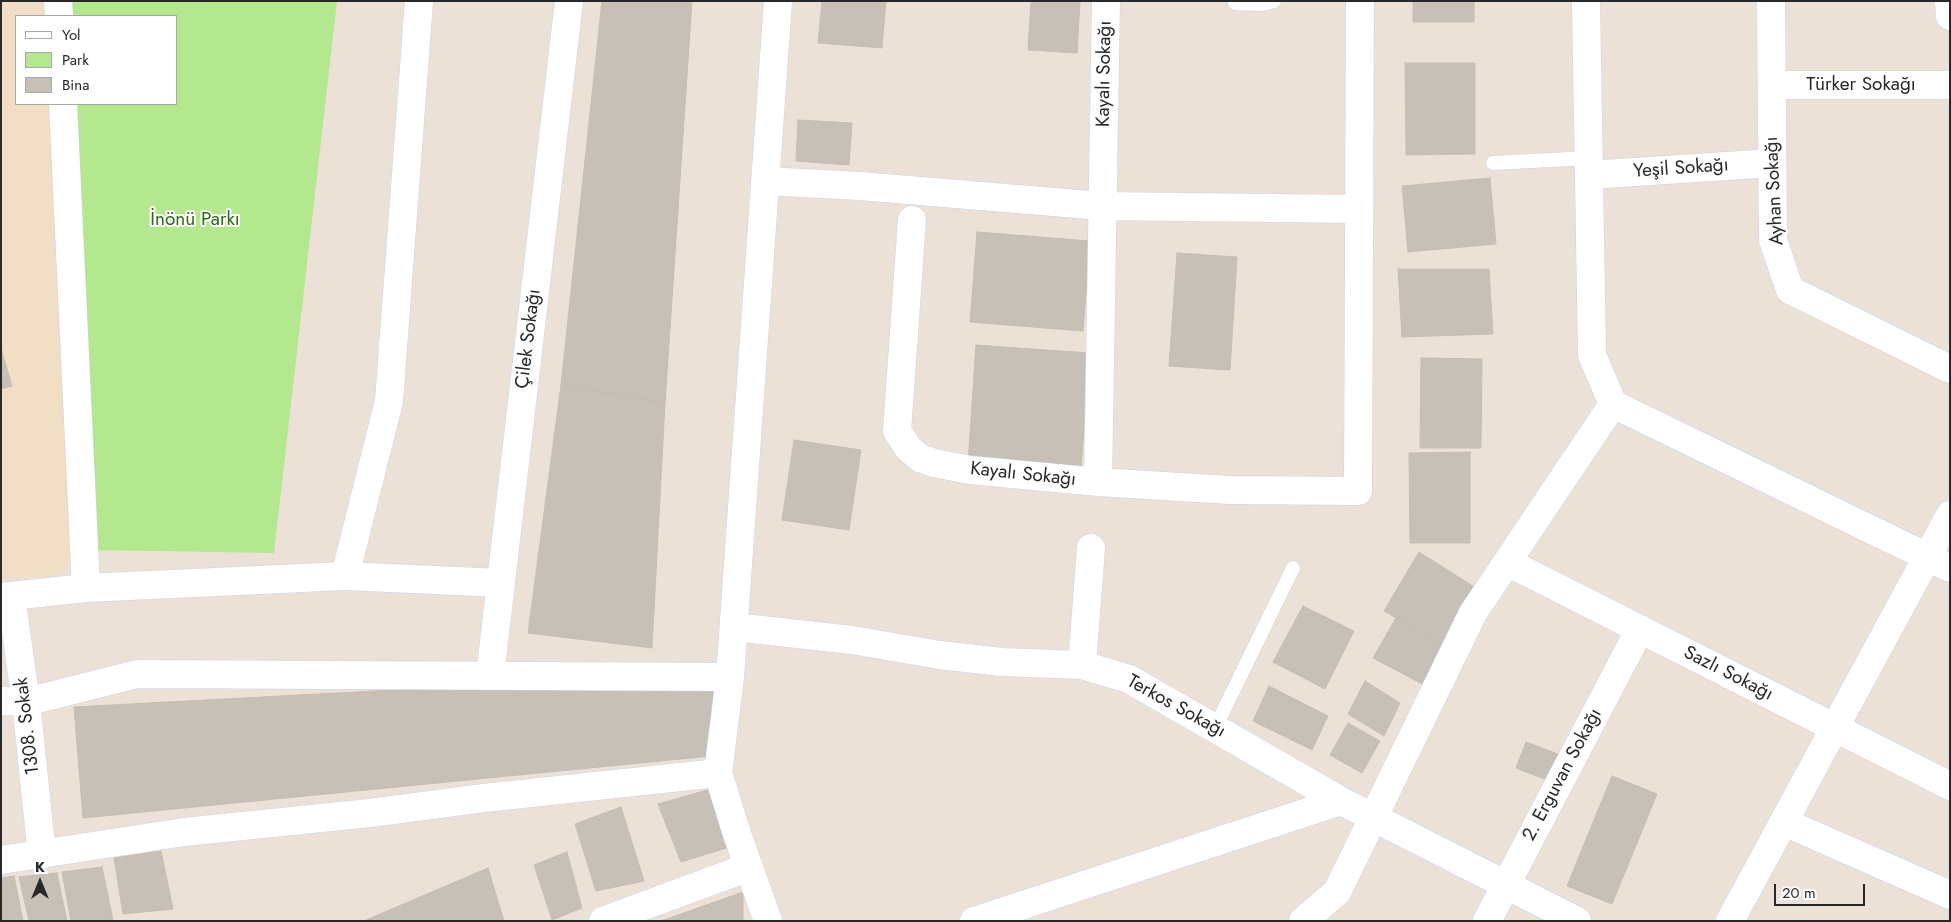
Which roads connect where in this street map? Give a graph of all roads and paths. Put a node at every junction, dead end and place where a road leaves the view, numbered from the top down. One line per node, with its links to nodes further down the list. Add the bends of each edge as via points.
1 (58, 1): 12 (street)
2 (419, 1): 32 (street, via 389,401)
3 (568, 1): 33 (street, Çilek Sokağı)
4 (778, 1): 20 (street)
5 (1106, 1): 21 (street, Kayalı Sokağı)
6 (1274, 1): 11 (lane)
7 (1360, 1): 22 (street)
8 (1586, 1): 19 (street)
9 (1771, 1): 14 (street, Ayhan Sokağı)
10 (1949, 1): 13 (street)
11 (1235, 3)
12 (59, 15)
13 (1950, 16)
14 (1772, 85): 15 (street, Türker Sokağı); 18 (street, Ayhan Sokağı)
15 (1950, 85)
16 (63, 105): 34 (street)
17 (1492, 163): 19 (lane)
18 (1772, 163): 19 (street, Yeşil Sokağı); 24 (street, Ayhan Sokağı, via 1773,240 1790,290)
19 (1589, 167): 25 (street, via 1592,355)
20 (765, 181): 21 (street); 36 (street)
21 (1102, 206): 22 (street); 26 (street, Kayalı Sokağı)
22 (1359, 209): 26 (street, via 1358,491 1230,490)
23 (912, 220): 26 (street, Kayalı Sokağı, via 897,431 902,441 920,458 934,463 970,470)
24 (1950, 369)
25 (1613, 404): 29 (street); 30 (street)
26 (1098, 482)
27 (1950, 515): 30 (street)
28 (1090, 548): 38 (street)
29 (1507, 562): 37 (street, Sazlı Sokağı); 47 (street, via 1473,613)
30 (1938, 562): 43 (street)
31 (1293, 568): 42 (lane)
32 (345, 576): 33 (street); 34 (street)
33 (501, 583): 39 (street, Çilek Sokağı)
34 (86, 588): 35 (street)
35 (6, 597): 41 (street, 1308. Sokak)
36 (734, 627): 38 (street, Terkos Sokağı, via 1002,662); 40 (street)
37 (1640, 629): 43 (street, Sazlı Sokağı); 52 (street, 2. Erguvan Sokağı)
38 (1082, 665): 42 (street, Terkos Sokağı, via 1129,679)
39 (490, 676): 40 (street); 41 (street, via 137,674)
40 (730, 677): 44 (street)
41 (14, 701): 49 (street, 1308. Sokak)
42 (1215, 728): 46 (street, Terkos Sokağı)
43 (1834, 728): 45 (street, Sazlı Sokağı); 48 (street)
44 (718, 773): 49 (street, via 184,832); 51 (street)
45 (1950, 786)
46 (1341, 801): 47 (street, Terkos Sokağı); 56 (street)
47 (1374, 818): 52 (street, Terkos Sokağı); 57 (street, via 1337,892)
48 (1784, 822): 53 (street); 60 (street)
49 (42, 855): 50 (street)
50 (1, 860)
51 (749, 867): 54 (street); 55 (street)
52 (1505, 884): 58 (street, 2. Erguvan Sokağı); 59 (street, Terkos Sokağı)
53 (1950, 895)
54 (603, 921)
55 (768, 921)
56 (974, 921)
57 (1303, 921)
58 (1487, 921)
59 (1577, 921)
60 (1730, 921)

